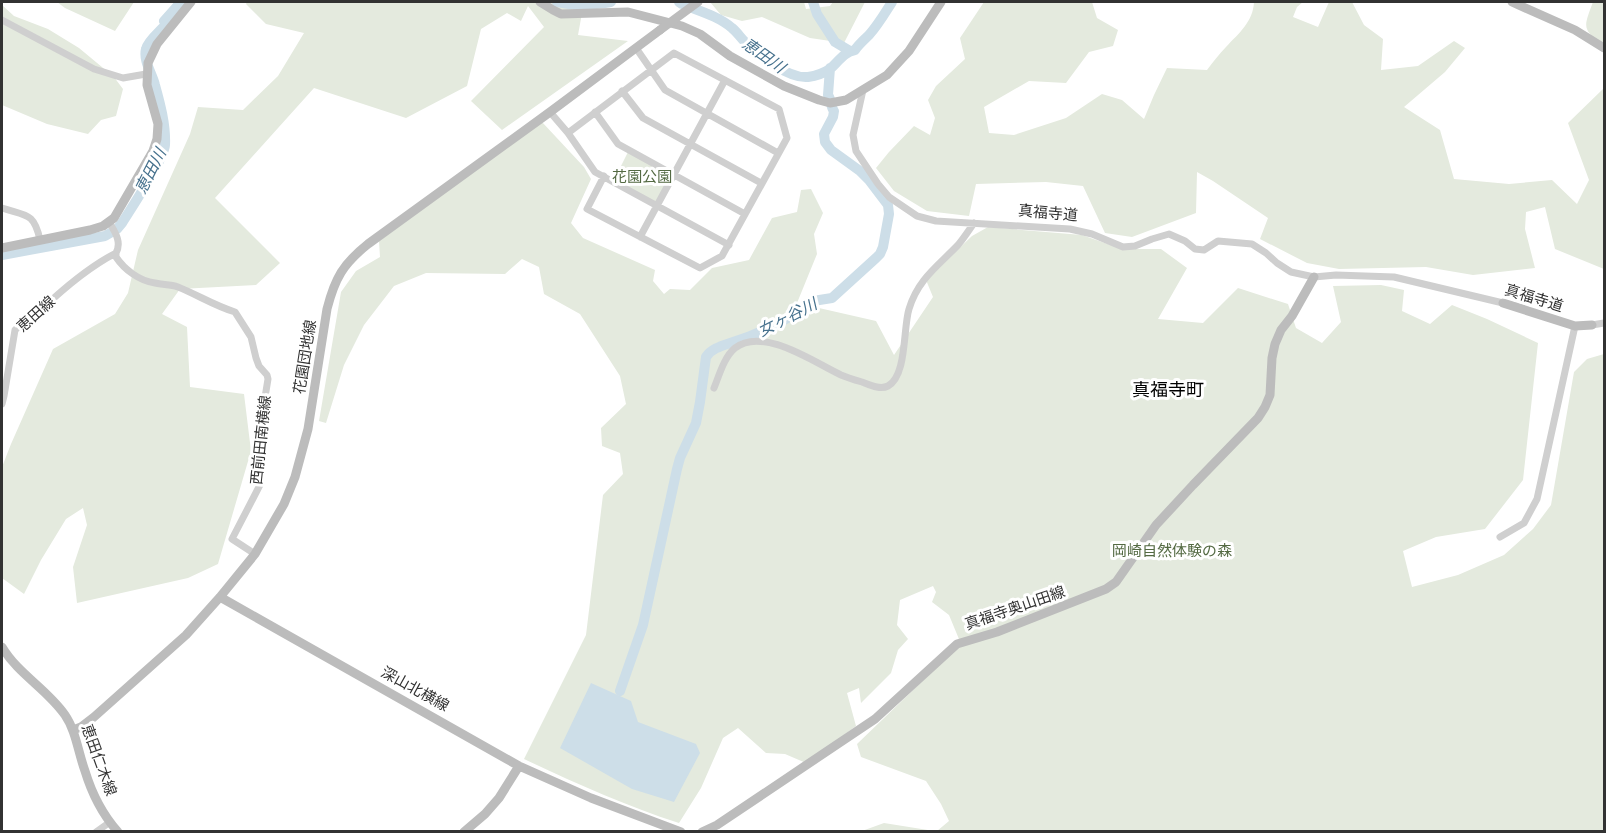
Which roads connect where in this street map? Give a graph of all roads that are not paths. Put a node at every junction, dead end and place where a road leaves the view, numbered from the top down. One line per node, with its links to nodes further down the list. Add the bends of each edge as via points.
1 (191, 2): 11 (street, via 157,44)
2 (540, 2): 13 (street, via 561,14 628,12 682,26 784,86 825,102 841,102)
3 (698, 2): 8 (street, 花園団地線, bridge)
4 (941, 2): 13 (street, via 909,51 887,75)
5 (1512, 2): 6 (street)
6 (1526, 4): 9 (street)
7 (2, 20): 11 (street, via 94,69 123,78)
8 (636, 48): 10 (street); 15 (street, 花園団地線)
9 (1605, 48)
10 (651, 69): 12 (street, via 674,53); 14 (street); 17 (street, via 665,90)
11 (146, 74): 27 (street, via 158,124 157,139)
12 (725, 80): 17 (street); 20 (street, via 779,109 787,138)
13 (863, 90): 28 (street, 真福寺道, via 853,135 856,151 878,184 916,216)
14 (622, 91): 16 (street); 19 (street, via 643,118)
15 (550, 112): 18 (street); 42 (street, 花園団地線, via 368,244 342,269 327,309 308,429 295,477)
16 (595, 112): 18 (street); 21 (street, via 618,144)
17 (707, 113): 19 (street); 20 (street)
18 (568, 133): 22 (street, via 595,172)
19 (690, 144): 21 (street); 23 (street)
20 (778, 153): 23 (street)
21 (674, 174): 24 (street); 26 (street)
22 (604, 176): 24 (street); 29 (street, via 587,209)
23 (761, 183): 26 (street)
24 (657, 206): 29 (street); 31 (street)
25 (2, 208): 30 (street, via 32,219)
26 (745, 214): 31 (street)
27 (110, 223): 30 (street); 33 (street, via 119,245)
28 (974, 223): 34 (street, 真福寺道, via 1070,228 1123,247 1169,234 1195,249 1204,250 1218,242 1252,244 1291,272); 39 (street, via 922,281 909,307 901,369 891,384 883,388 870,385 785,347 752,342 732,351)
29 (640, 237): 31 (street, via 700,268 722,256)
30 (40, 240): 32 (street)
31 (729, 245)
32 (2, 248)
33 (116, 253): 40 (street, 恵田線, via 15,330); 42 (street, 西前田南横線, via 120,264 144,281 170,285 236,312 251,337 259,366 268,379 260,428 260,485 232,539)
34 (1314, 277): 35 (street, 真福寺道, via 1394,277); 52 (street, 真福寺奥山田線, via 1275,344 1270,394 1258,418 1156,525 1116,582 1106,590 957,644 875,719 717,825)
35 (1503, 303): 38 (street, 真福寺道)
36 (1605, 324): 37 (street)
37 (1592, 325): 38 (street, 真福寺道)
38 (1575, 326): 41 (street, via 1537,499 1524,522)
39 (714, 388)
40 (2, 404)
41 (1500, 537)
42 (255, 554): 43 (street, 花園団地線)
43 (220, 597): 45 (street, 花園団地線, via 121,694); 46 (street, 深山北横線)
44 (2, 647): 45 (street, 恵田仁木線, via 56,704)
45 (73, 730): 47 (street, 恵田仁木線, via 94,797)
46 (519, 766): 50 (street, via 500,798); 51 (street)
47 (110, 822): 48 (street); 49 (street, 恵田仁木線)
48 (96, 831)
49 (118, 831)
50 (464, 831)
51 (681, 831)
52 (702, 831)

